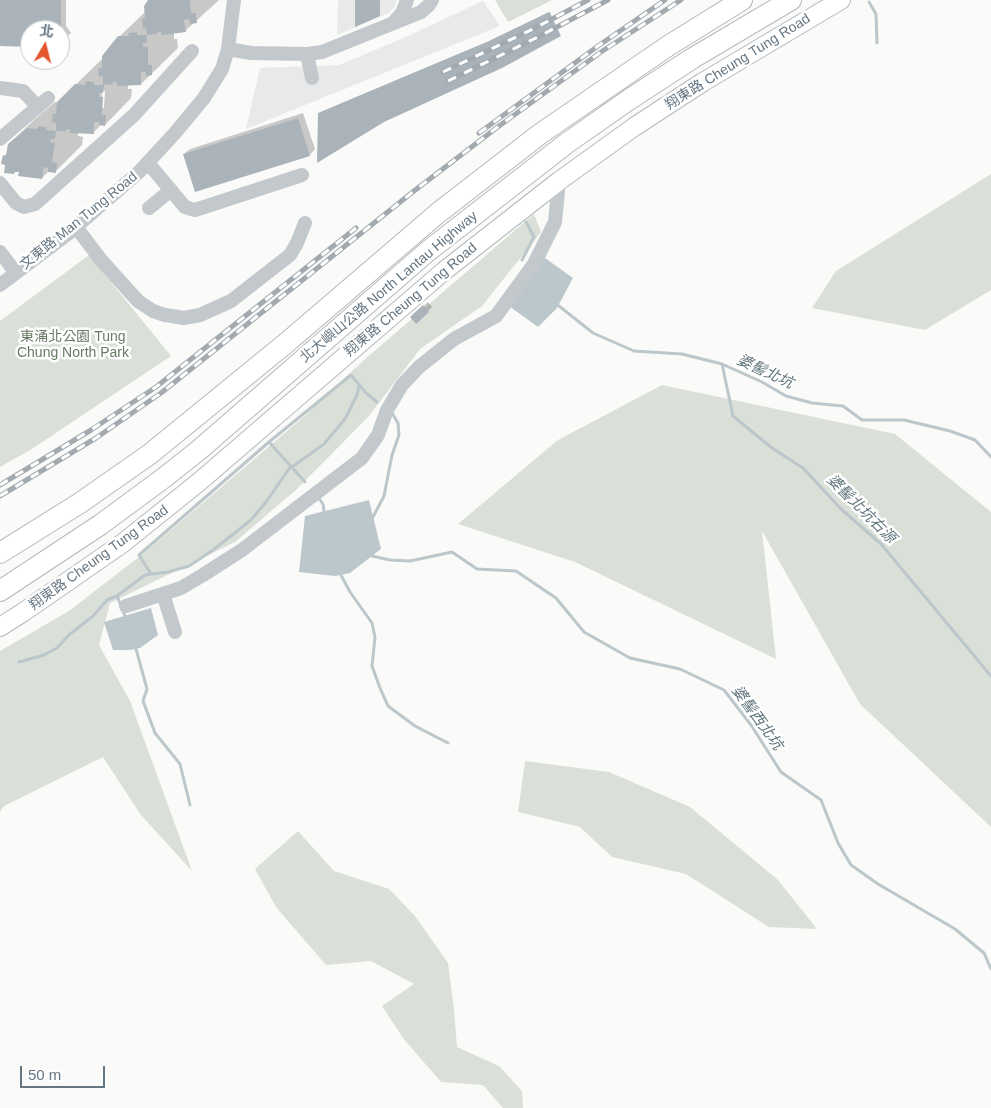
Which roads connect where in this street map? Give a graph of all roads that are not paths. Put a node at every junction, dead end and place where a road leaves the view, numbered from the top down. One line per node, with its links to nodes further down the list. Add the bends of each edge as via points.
1 (234, 0): 8 (street, 文東路 Man Tung Road)
2 (407, 0): 7 (street)
3 (432, 0): 7 (street, via 421,12)
4 (742, 0): 25 (highway, 北大嶼山公路 North Lantau Highway, via 668,46 540,134 438,213 150,454)
5 (791, 0): 26 (highway, 北大嶼山公路 North Lantau Highway, via 686,63 567,143 428,251 165,477 100,525)
6 (841, 0): 16 (main road, 翔東路 Cheung Tung Road, via 703,82)
7 (394, 22): 10 (street, via 322,52)
8 (228, 49): 10 (street, via 251,53); 14 (street, 文東路 Man Tung Road, via 222,69 204,98)
9 (192, 51): 17 (street, via 34,204 24,207 16,203)
10 (306, 54): 11 (street)
11 (312, 78)
12 (0, 88): 13 (street, via 23,91 43,103)
13 (0, 139)
14 (148, 163): 18 (street); 21 (street, 文東路 Man Tung Road)
15 (302, 174): 18 (street, via 195,210 185,207)
16 (558, 181): 27 (street, via 555,222 534,264 496,316 454,339 402,385 387,410 378,435 362,458 242,550 181,588); 29 (main road, 翔東路 Cheung Tung Road, via 444,271 199,482 90,567)
17 (0, 183)
18 (171, 190): 19 (street)
19 (149, 208)
20 (305, 223): 21 (street, via 290,255 231,301 200,315 184,318 152,311 138,302)
21 (76, 227): 23 (street, 文東路 Man Tung Road)
22 (0, 252): 23 (street)
23 (16, 273): 24 (street, 文東路 Man Tung Road)
24 (0, 285)
25 (0, 553)
26 (0, 591)
27 (163, 594): 28 (street); 30 (street)
28 (126, 606)
29 (0, 627)
30 (175, 632)

